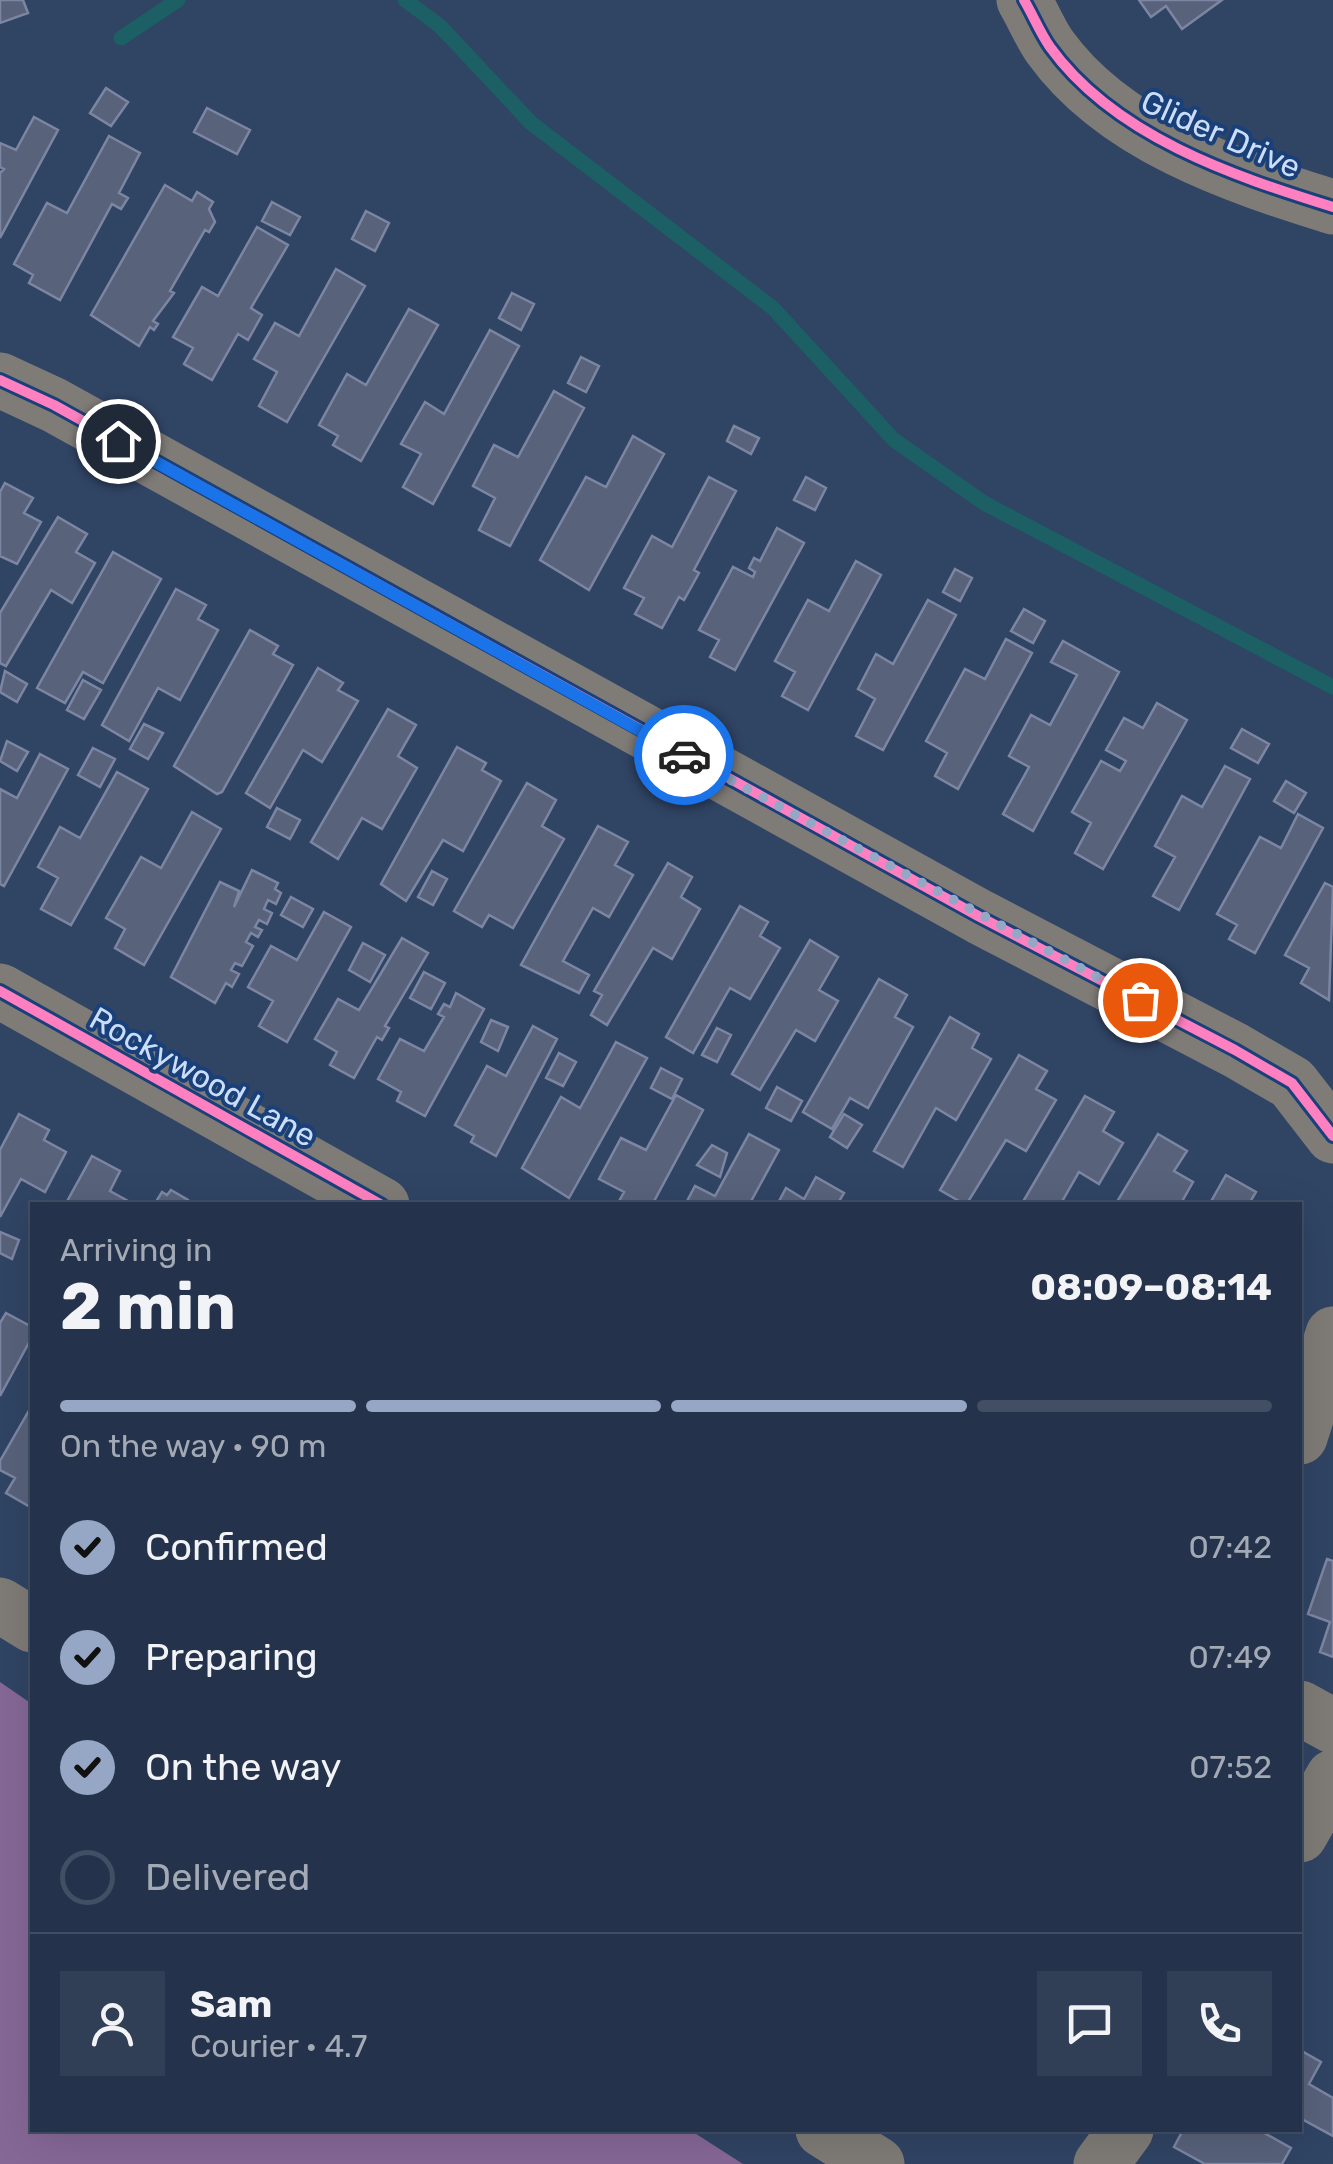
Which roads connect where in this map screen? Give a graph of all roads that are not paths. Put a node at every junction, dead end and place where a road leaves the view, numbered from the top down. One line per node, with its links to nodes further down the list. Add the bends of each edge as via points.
1 (1024, 0): 2 (street, Glider Drive, via 1050,47 1119,116 1262,185)
2 (1333, 208)
3 (0, 380): 5 (street, via 1235,1050 1292,1083)
4 (0, 991): 6 (street, Rockywood Lane)
5 (1333, 1136)
6 (377, 1202)
7 (1333, 1334): 8 (street)
8 (1302, 1430)
9 (0, 1605): 10 (street)
10 (30, 1625)
11 (1302, 1709): 12 (street)
12 (1333, 1726)
13 (1333, 1777): 14 (street)
14 (1302, 1831)
15 (826, 2132): 17 (street)
16 (1125, 2132): 18 (street)
17 (877, 2164)
18 (1101, 2164)

